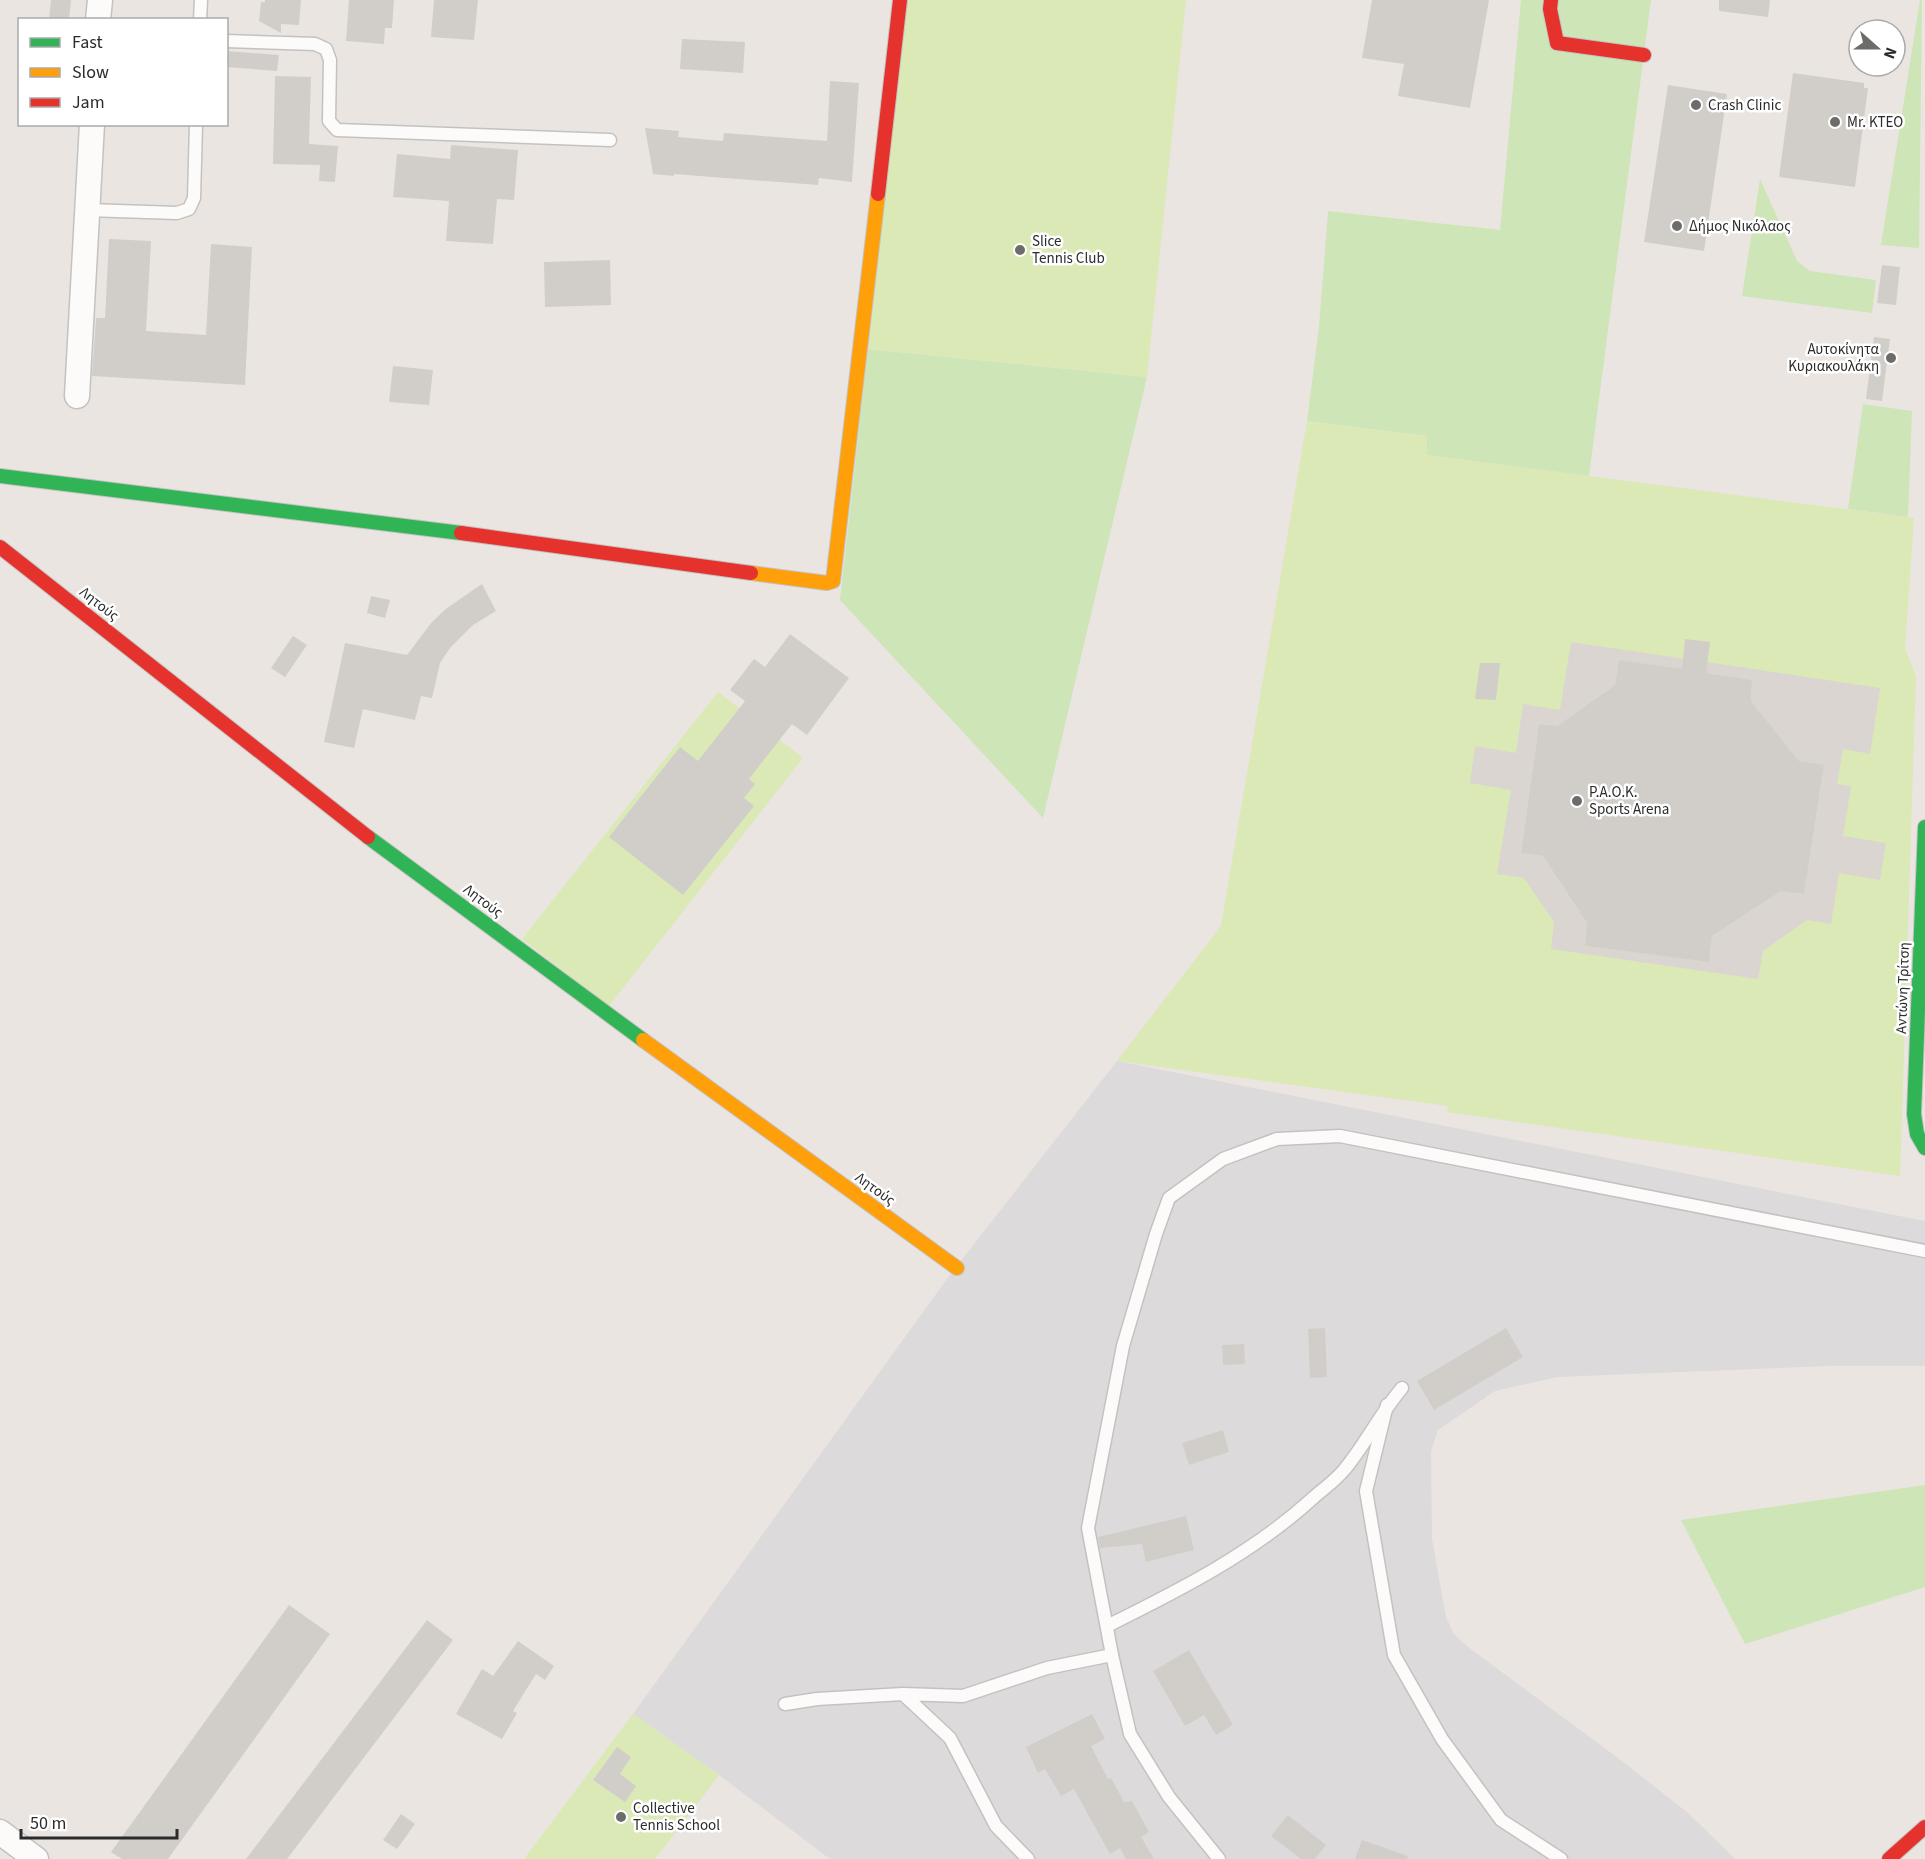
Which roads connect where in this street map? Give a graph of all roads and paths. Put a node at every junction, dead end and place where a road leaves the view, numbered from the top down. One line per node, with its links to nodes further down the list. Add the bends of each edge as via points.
1 (99, 0): 5 (street)
2 (201, 0): 6 (lane)
3 (900, 0): 14 (street, via 833,581)
4 (1551, 0): 8 (street, via 1557,43)
5 (98, 18)
6 (200, 18)
7 (228, 40): 11 (lane, via 315,44 326,49 330,60 329,121 337,129)
8 (1644, 55)
9 (92, 126): 12 (street)
10 (196, 126): 12 (lane, via 194,198 189,209 177,213)
11 (610, 140)
12 (87, 210): 13 (street)
13 (77, 396)
14 (0, 476)
15 (0, 547): 19 (street, Λητούς, via 332,809)
16 (1925, 827): 17 (street, Αντώνη Τρίτση, via 1912,1114)
17 (1925, 1148)
18 (1925, 1251): 22 (lane, via 1340,1136 1277,1139 1223,1159 1170,1198 1123,1346 1088,1528)
19 (957, 1268)
20 (1402, 1388): 21 (lane)
21 (1387, 1405): 22 (lane, via 1344,1471 1297,1513 1239,1556); 31 (lane, via 1366,1491 1394,1655 1442,1739 1501,1820)
22 (1107, 1626): 23 (lane)
23 (1112, 1654): 24 (lane, via 1047,1668 963,1696); 30 (lane, via 1131,1734 1168,1797)
24 (903, 1694): 25 (lane); 29 (lane, via 950,1738 996,1826)
25 (785, 1704)
26 (1925, 1827): 32 (street)
27 (0, 1832): 28 (street)
28 (23, 1855)
29 (1028, 1859)
30 (1219, 1859)
31 (1561, 1859)
32 (1889, 1859)

